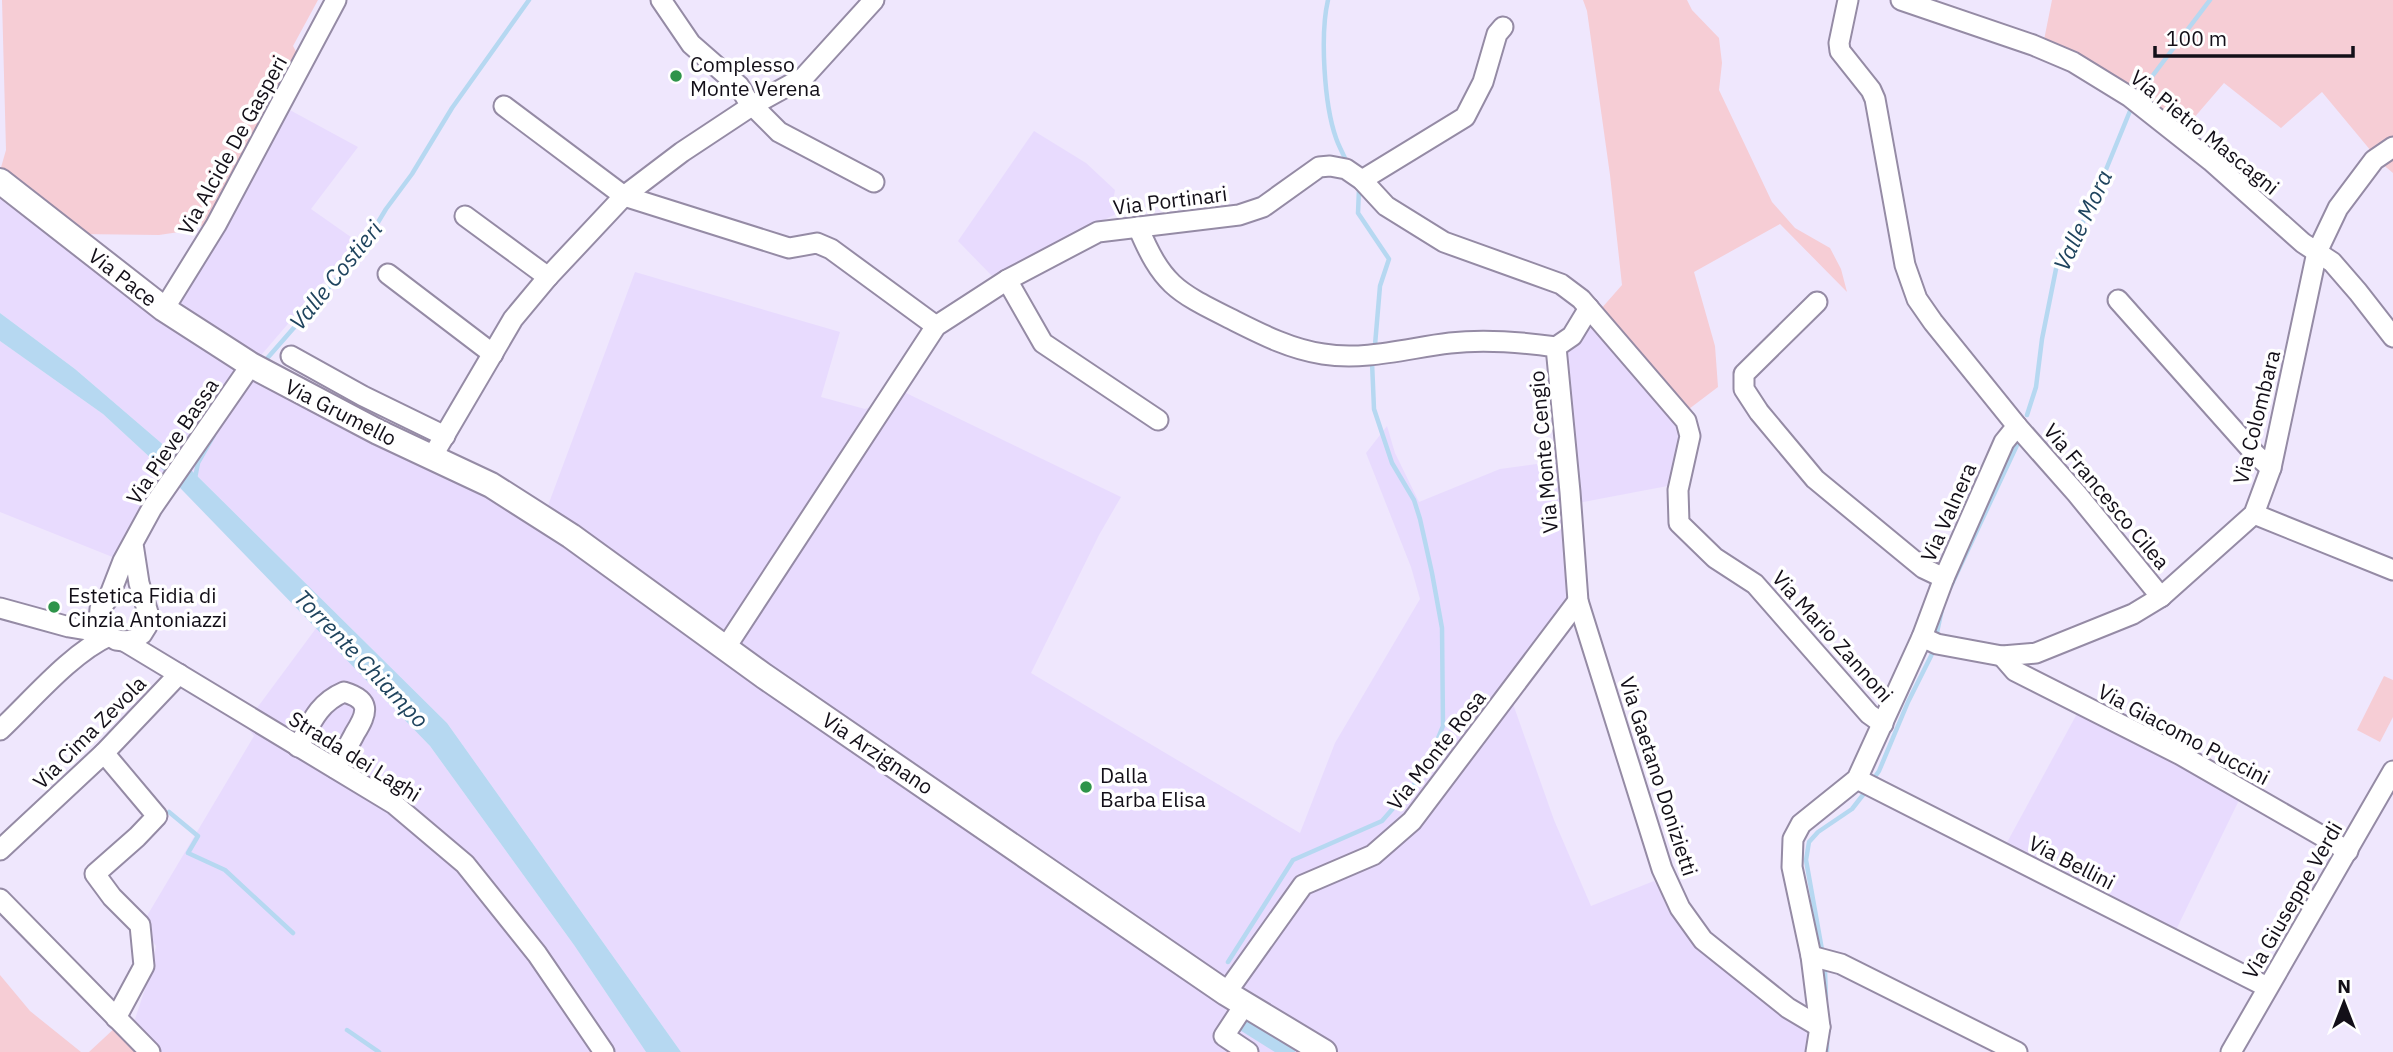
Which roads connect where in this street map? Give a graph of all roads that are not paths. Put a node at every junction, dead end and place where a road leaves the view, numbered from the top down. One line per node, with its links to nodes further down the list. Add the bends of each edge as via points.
1 (336, 0): 23 (street, Via Alcide De Gasperi, via 215,225)
2 (662, 0): 7 (street, via 691,44 739,86)
3 (874, 0): 7 (street, via 804,77)
4 (1848, 0): 32 (street, via 1840,51 1875,99 1905,265 1917,299)
5 (1900, 0): 16 (street, Via Pietro Mascagni, via 2033,45 2084,69 2130,97)
6 (1503, 27): 11 (street, via 1465,117)
7 (753, 105): 12 (street, via 779,132); 13 (street)
8 (504, 106): 13 (street)
9 (2393, 146): 16 (street, Via Colombara, via 2374,160 2338,208)
10 (0, 180): 23 (main road, Via Pace)
11 (1362, 180): 15 (street, Via Portinari, via 1346,169 1319,167 1263,207 1239,215); 22 (street, Via Portinari, via 1386,206 1444,242 1561,284)
12 (874, 182)
13 (624, 196): 18 (street); 24 (street, via 789,248 817,243)
14 (465, 216): 18 (street)
15 (1138, 227): 19 (street, Via Portinari, via 1098,232); 27 (street, Via Monte Cengio, via 1157,268 1187,297 1289,346 1324,354 1363,355 1481,341)
16 (2317, 252): 25 (street, Via Pietro Mascagni, via 2332,262); 35 (street, Via Colombara)
17 (388, 274): 28 (street)
18 (548, 277): 28 (street, via 513,319)
19 (1007, 280): 24 (street, Via Portinari); 31 (street, via 1043,343)
20 (2118, 300): 35 (street)
21 (1817, 302): 39 (street, via 1744,374 1744,389 1815,479 1923,568)
22 (1589, 308): 26 (street, Via Portinari); 27 (street, via 1572,336)
23 (164, 309): 30 (main road, Via Pace)
24 (936, 326): 49 (street, Via Portinari)
25 (2393, 337)
26 (1620, 346): 54 (street, Via Mario Zannoni, via 1686,421 1690,436 1678,490 1679,523 1715,558 1755,584 1869,714)
27 (1556, 347): 41 (street, Via Monte Cengio)
28 (493, 354): 33 (street)
29 (291, 356): 33 (street)
30 (251, 365): 34 (main road, Via Grumello); 37 (street, Via Pieve Bassa, via 169,482)
31 (1158, 420)
32 (2017, 426): 39 (street, Via Valnera, via 2004,442); 40 (street, Via Francesco Cilea)
33 (445, 436): 34 (street)
34 (432, 457): 49 (main road, Via Arzignano, via 491,485 571,536)
35 (2272, 468): 36 (street, Via Colombara)
36 (2254, 514): 38 (street); 40 (street, Via Colombara)
37 (133, 544): 42 (street, Via Pieve Bassa); 44 (street)
38 (2393, 570)
39 (1944, 578): 48 (street, Via Valnera)
40 (2161, 597): 51 (street, Via Colombara, via 2133,614 2036,653)
41 (1578, 601): 66 (street, Via Monte Rosa, via 1412,821 1373,855 1303,885); 68 (street, Via Gaetano Donizietti, via 1662,869 1680,908 1703,940 1788,1009)
42 (104, 605): 44 (street, via 116,593 130,592); 45 (street, via 81,622); 47 (street, via 101,628)
43 (0, 608): 45 (street)
44 (148, 611): 47 (street, via 142,634 134,639); 52 (street)
45 (56, 622): 46 (street)
46 (80, 630): 47 (street); 50 (street, via 83,639)
47 (113, 637): 50 (street); 52 (street, Strada dei Laghi)
48 (1922, 637): 51 (street, Via Colombara); 54 (street, Via Valnera)
49 (726, 646): 66 (main road, Via Arzignano)
50 (78, 656): 55 (street)
51 (2003, 656): 62 (street, Via Giacomo Puccini, via 2015,671 2181,755)
52 (158, 662): 53 (street, Strada dei Laghi)
53 (179, 674): 56 (street, Strada dei Laghi); 57 (street, Via Cima Zevola)
54 (1883, 724): 60 (street, Via Valnera)
55 (0, 730)
56 (298, 747): 58 (street, Strada dei Laghi); 58 (street, via 329,698 344,692 358,696 366,717)
57 (104, 753): 61 (street, Via Cima Zevola); 67 (street, via 157,816 95,874 140,925 144,967)
58 (335, 768): 70 (street, Strada dei Laghi, via 394,804 465,864 537,954)
59 (2393, 771): 62 (street, Via Giuseppe Verdi)
60 (1857, 779): 64 (street, Via Valnera, via 1801,824 1793,839 1792,867); 65 (street, Via Bellini)
61 (0, 850)
62 (2348, 851): 65 (street, Via Giuseppe Verdi)
63 (0, 899): 67 (street)
64 (1811, 956): 68 (street, Via Valnera); 74 (street, via 1841,964)
65 (2267, 987): 75 (street, Via Giuseppe Verdi)
66 (1236, 998): 71 (street, Via Monte Rosa, via 1224,1036); 72 (main road, Via Arzignano)
67 (116, 1018): 69 (street)
68 (1819, 1027): 73 (street, Via Valnera)
69 (150, 1052)
70 (604, 1052)
71 (1248, 1052)
72 (1324, 1052)
73 (1816, 1052)
74 (2017, 1052)
75 (2231, 1052)

